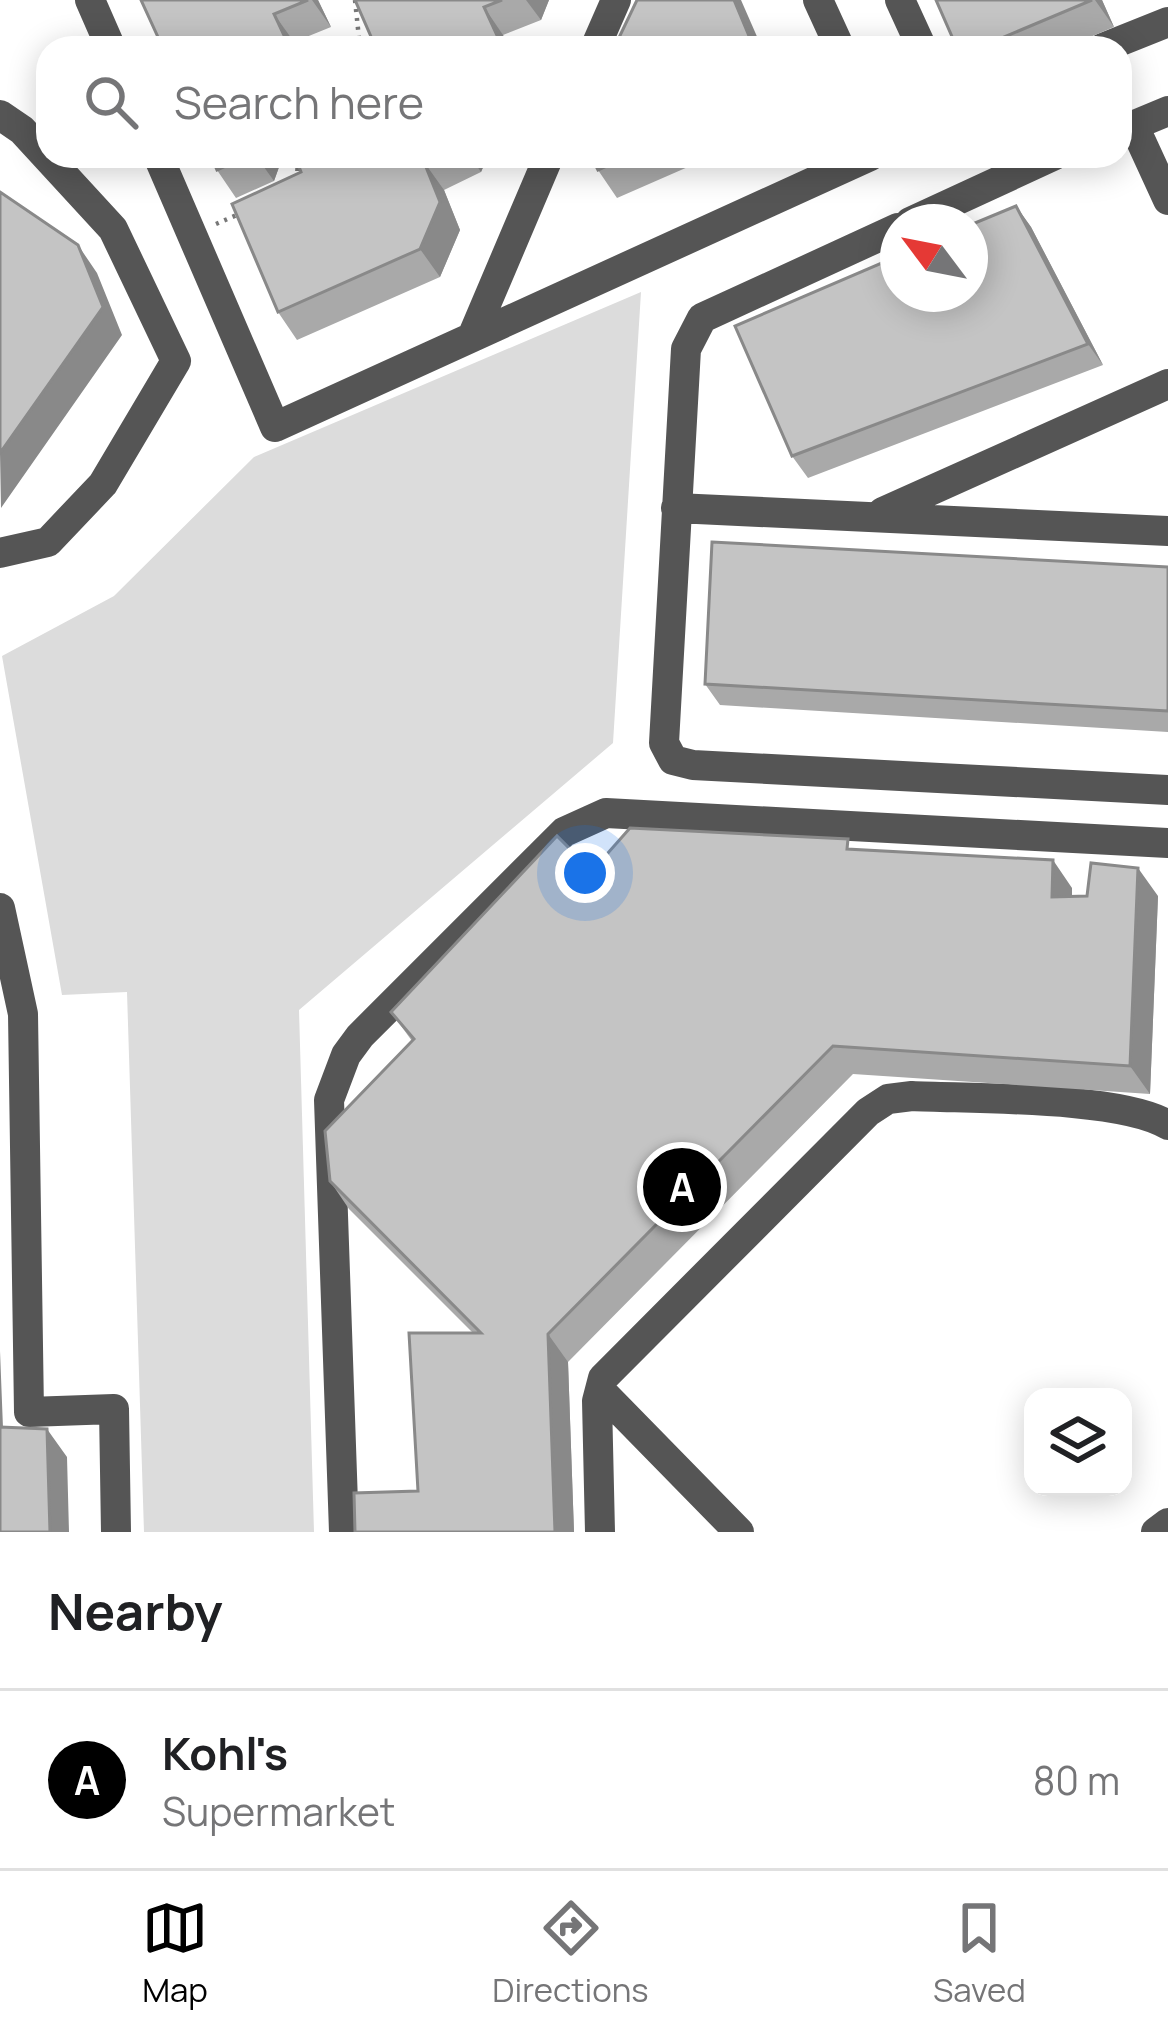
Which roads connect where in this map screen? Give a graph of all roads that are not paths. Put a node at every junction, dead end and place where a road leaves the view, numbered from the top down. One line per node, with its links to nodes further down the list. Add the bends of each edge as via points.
1 (90, 0): 6 (lane)
2 (616, 0): 7 (lane)
3 (818, 0): 8 (lane)
4 (900, 0): 9 (lane)
5 (1168, 22): 10 (lane)
6 (106, 36)
7 (601, 36)
8 (834, 36)
9 (916, 36)
10 (1132, 36)
11 (1168, 111): 13 (lane)
12 (0, 115): 15 (lane)
13 (1132, 126)
14 (1132, 137): 21 (lane)
15 (36, 145)
16 (57, 168): 29 (lane, via 112,229 176,361 103,484 48,542)
17 (163, 168): 24 (lane, via 275,428)
18 (544, 168): 24 (lane)
19 (844, 168): 24 (lane)
20 (1027, 168): 22 (lane)
21 (1168, 200)
22 (949, 204)
23 (880, 235): 26 (lane, via 702,318 686,349)
24 (472, 337)
25 (1168, 385): 27 (lane)
26 (676, 508): 27 (lane); 30 (lane, via 664,743 674,760)
27 (874, 516): 28 (lane)
28 (1168, 531)
29 (0, 553)
30 (1168, 790)
31 (1168, 844): 37 (lane, via 606,812 564,832 360,1036 334,1079)
32 (0, 908): 36 (lane, via 23,1014 29,1412 114,1409)
33 (1168, 1125): 34 (lane, via 1116,1107 888,1099 603,1378)
34 (600, 1390): 38 (lane); 39 (lane)
35 (1168, 1522): 40 (lane)
36 (116, 1532)
37 (344, 1532)
38 (600, 1532)
39 (739, 1532)
40 (1156, 1532)

